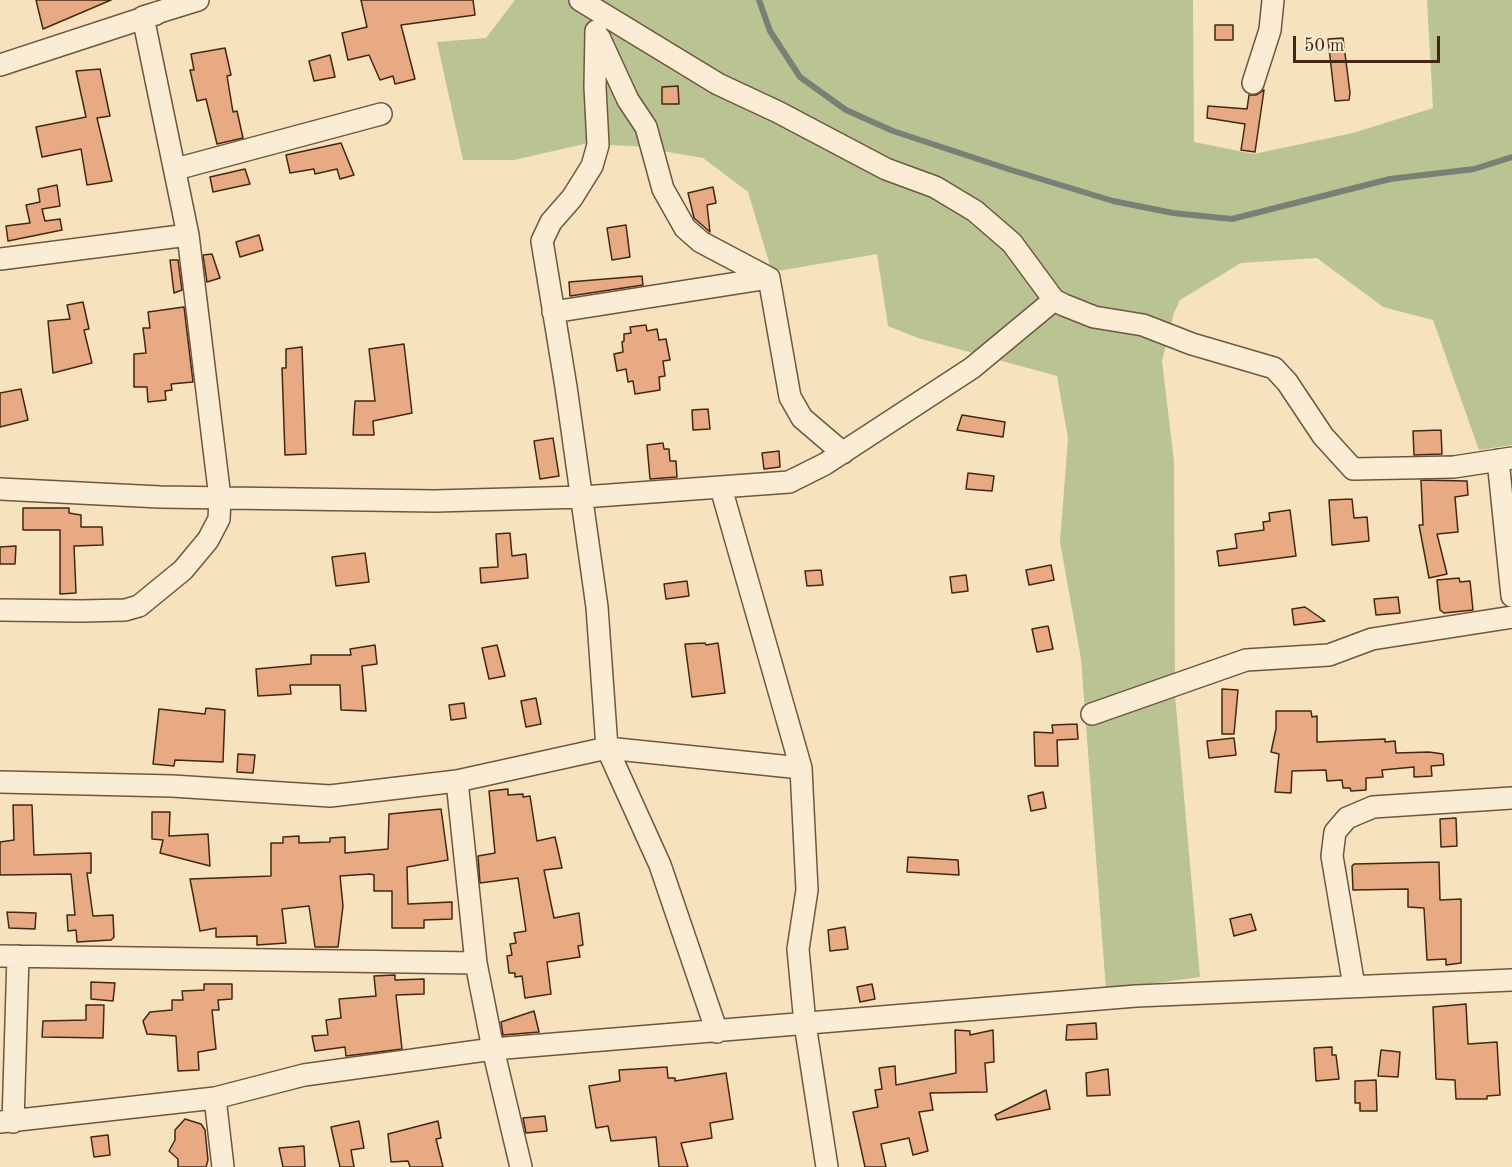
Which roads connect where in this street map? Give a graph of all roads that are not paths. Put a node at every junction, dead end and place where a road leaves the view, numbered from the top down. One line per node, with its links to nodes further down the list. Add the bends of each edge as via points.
1 (198, 0): 5 (street)
2 (216, 0): 5 (street)
3 (579, 0): 6 (street); 14 (street, via 718,84 886,169 935,187 975,211 1012,243)
4 (1273, 0): 8 (street, via 1270,30)
5 (143, 17): 7 (street); 10 (street)
6 (596, 31): 13 (street, via 628,100 646,127 663,189 685,228 701,242); 15 (street, via 598,145 592,166 551,222 542,241)
7 (0, 65)
8 (1253, 83)
9 (381, 114): 10 (street)
10 (176, 169): 11 (street)
11 (188, 235): 12 (street); 21 (street)
12 (0, 260)
13 (769, 278): 15 (street); 16 (street, via 790,397 802,418)
14 (1054, 300): 16 (street, via 972,368); 17 (street, via 1094,317 1143,325 1274,368 1353,470 1413,470)
15 (553, 312): 20 (street)
16 (843, 453): 18 (street, via 789,482)
17 (1505, 459): 22 (street)
18 (721, 488): 20 (street); 27 (street)
19 (0, 489): 21 (street)
20 (583, 497): 21 (street, via 435,501); 26 (street, via 597,607)
21 (220, 498): 23 (street, via 219,519 207,540 183,570 139,606 125,610)
22 (1512, 596)
23 (0, 610)
24 (1512, 617): 25 (street, via 1372,639 1329,655 1246,660)
25 (1092, 714)
26 (607, 748): 27 (street); 28 (street); 36 (street, via 660,865)
27 (801, 768): 35 (street, via 807,890 798,949)
28 (457, 781): 29 (street, via 330,796 172,786); 32 (street)
29 (0, 782)
30 (1512, 798): 34 (street, via 1373,807 1347,818 1335,832 1332,856)
31 (9, 956): 32 (street); 39 (street)
32 (476, 963): 37 (street)
33 (1512, 980): 34 (street)
34 (1354, 986): 35 (street, via 1136,996)
35 (805, 1024): 36 (street); 42 (street)
36 (717, 1032): 37 (street)
37 (493, 1050): 38 (street, via 304,1075); 41 (street)
38 (215, 1098): 39 (street); 40 (street)
39 (7, 1122)
40 (223, 1167)
41 (521, 1167)
42 (826, 1167)

